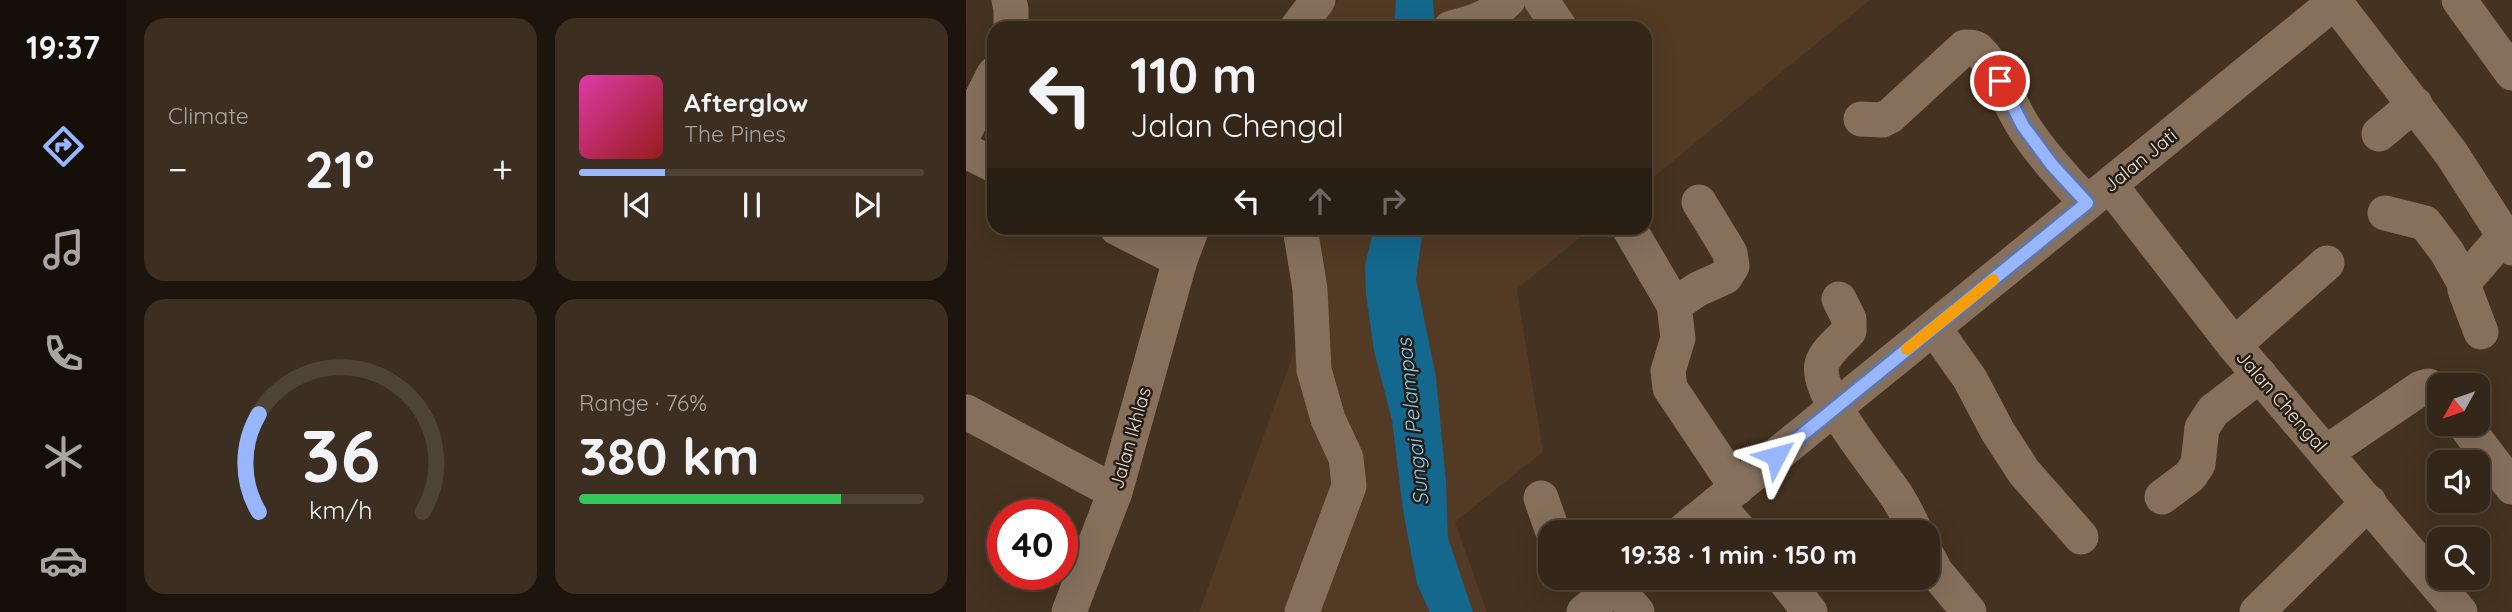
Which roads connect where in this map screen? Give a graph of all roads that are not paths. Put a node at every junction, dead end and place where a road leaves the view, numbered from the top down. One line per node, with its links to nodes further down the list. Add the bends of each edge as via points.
1 (1009, 0): 7 (street)
2 (1318, 0): 8 (street)
3 (1508, 0): 9 (street)
4 (1541, 0): 10 (street)
5 (2459, 0): 11 (street)
6 (2336, 1): 13 (street); 18 (street, Jalan Jati)
7 (1011, 21)
8 (1302, 21)
9 (1479, 21)
10 (1555, 21)
11 (2512, 73)
12 (987, 89): 15 (street)
13 (2415, 104): 16 (street); 24 (street)
14 (1861, 119): 18 (street, Jalan Chengal, via 1890,117 1965,47 1973,47 2000,81 2023,126 2052,165)
15 (967, 130): 17 (street)
16 (2379, 134)
17 (987, 156)
18 (2099, 194): 30 (street, Jalan Jati); 32 (street, Jalan Chengal)
19 (1699, 202): 29 (street, via 1730,253 1732,266 1725,277)
20 (2385, 213): 27 (street, via 2425,223)
21 (1147, 235): 25 (street, Jalan Ikhlas)
22 (1301, 235): 54 (street, via 1310,289 1314,370 1328,419 1346,458 1349,486)
23 (1633, 235): 29 (street)
24 (2508, 242): 27 (street)
25 (1186, 244): 40 (street, Jalan Ikhlas)
26 (2327, 263): 32 (street)
27 (2464, 282): 31 (street)
28 (1839, 299): 35 (street, via 1849,319 1849,331 1822,365)
29 (1674, 305): 41 (street, via 1678,338 1668,371 1671,388)
30 (1934, 328): 35 (street, Jalan Jati); 49 (street, via 2024,472)
31 (2481, 332)
32 (2234, 345): 33 (street, Jalan Chengal)
33 (2260, 375): 38 (street, Jalan Chengal); 42 (street, via 2213,411 2202,428 2198,464)
34 (2427, 386): 38 (street)
35 (1835, 408): 41 (street, Jalan Jati); 48 (street)
36 (966, 412): 40 (street)
37 (2474, 436): 39 (street)
38 (2326, 452): 44 (street, Jalan Chengal)
39 (2512, 487)
40 (1115, 492): 53 (street, Jalan Ikhlas)
41 (1726, 496): 46 (street, Jalan Jati); 47 (street)
42 (2162, 497)
43 (1541, 498): 45 (street)
44 (2369, 502): 58 (street); 59 (street, Jalan Chengal)
45 (1549, 520)
46 (1697, 520)
47 (1736, 520)
48 (1910, 520)
49 (2081, 537)
50 (1940, 577): 57 (street)
51 (1616, 590): 55 (street)
52 (1793, 590): 56 (street)
53 (1069, 612)
54 (1302, 612)
55 (1584, 612)
56 (1810, 612)
57 (1969, 612)
58 (2257, 612)
59 (2460, 612)

